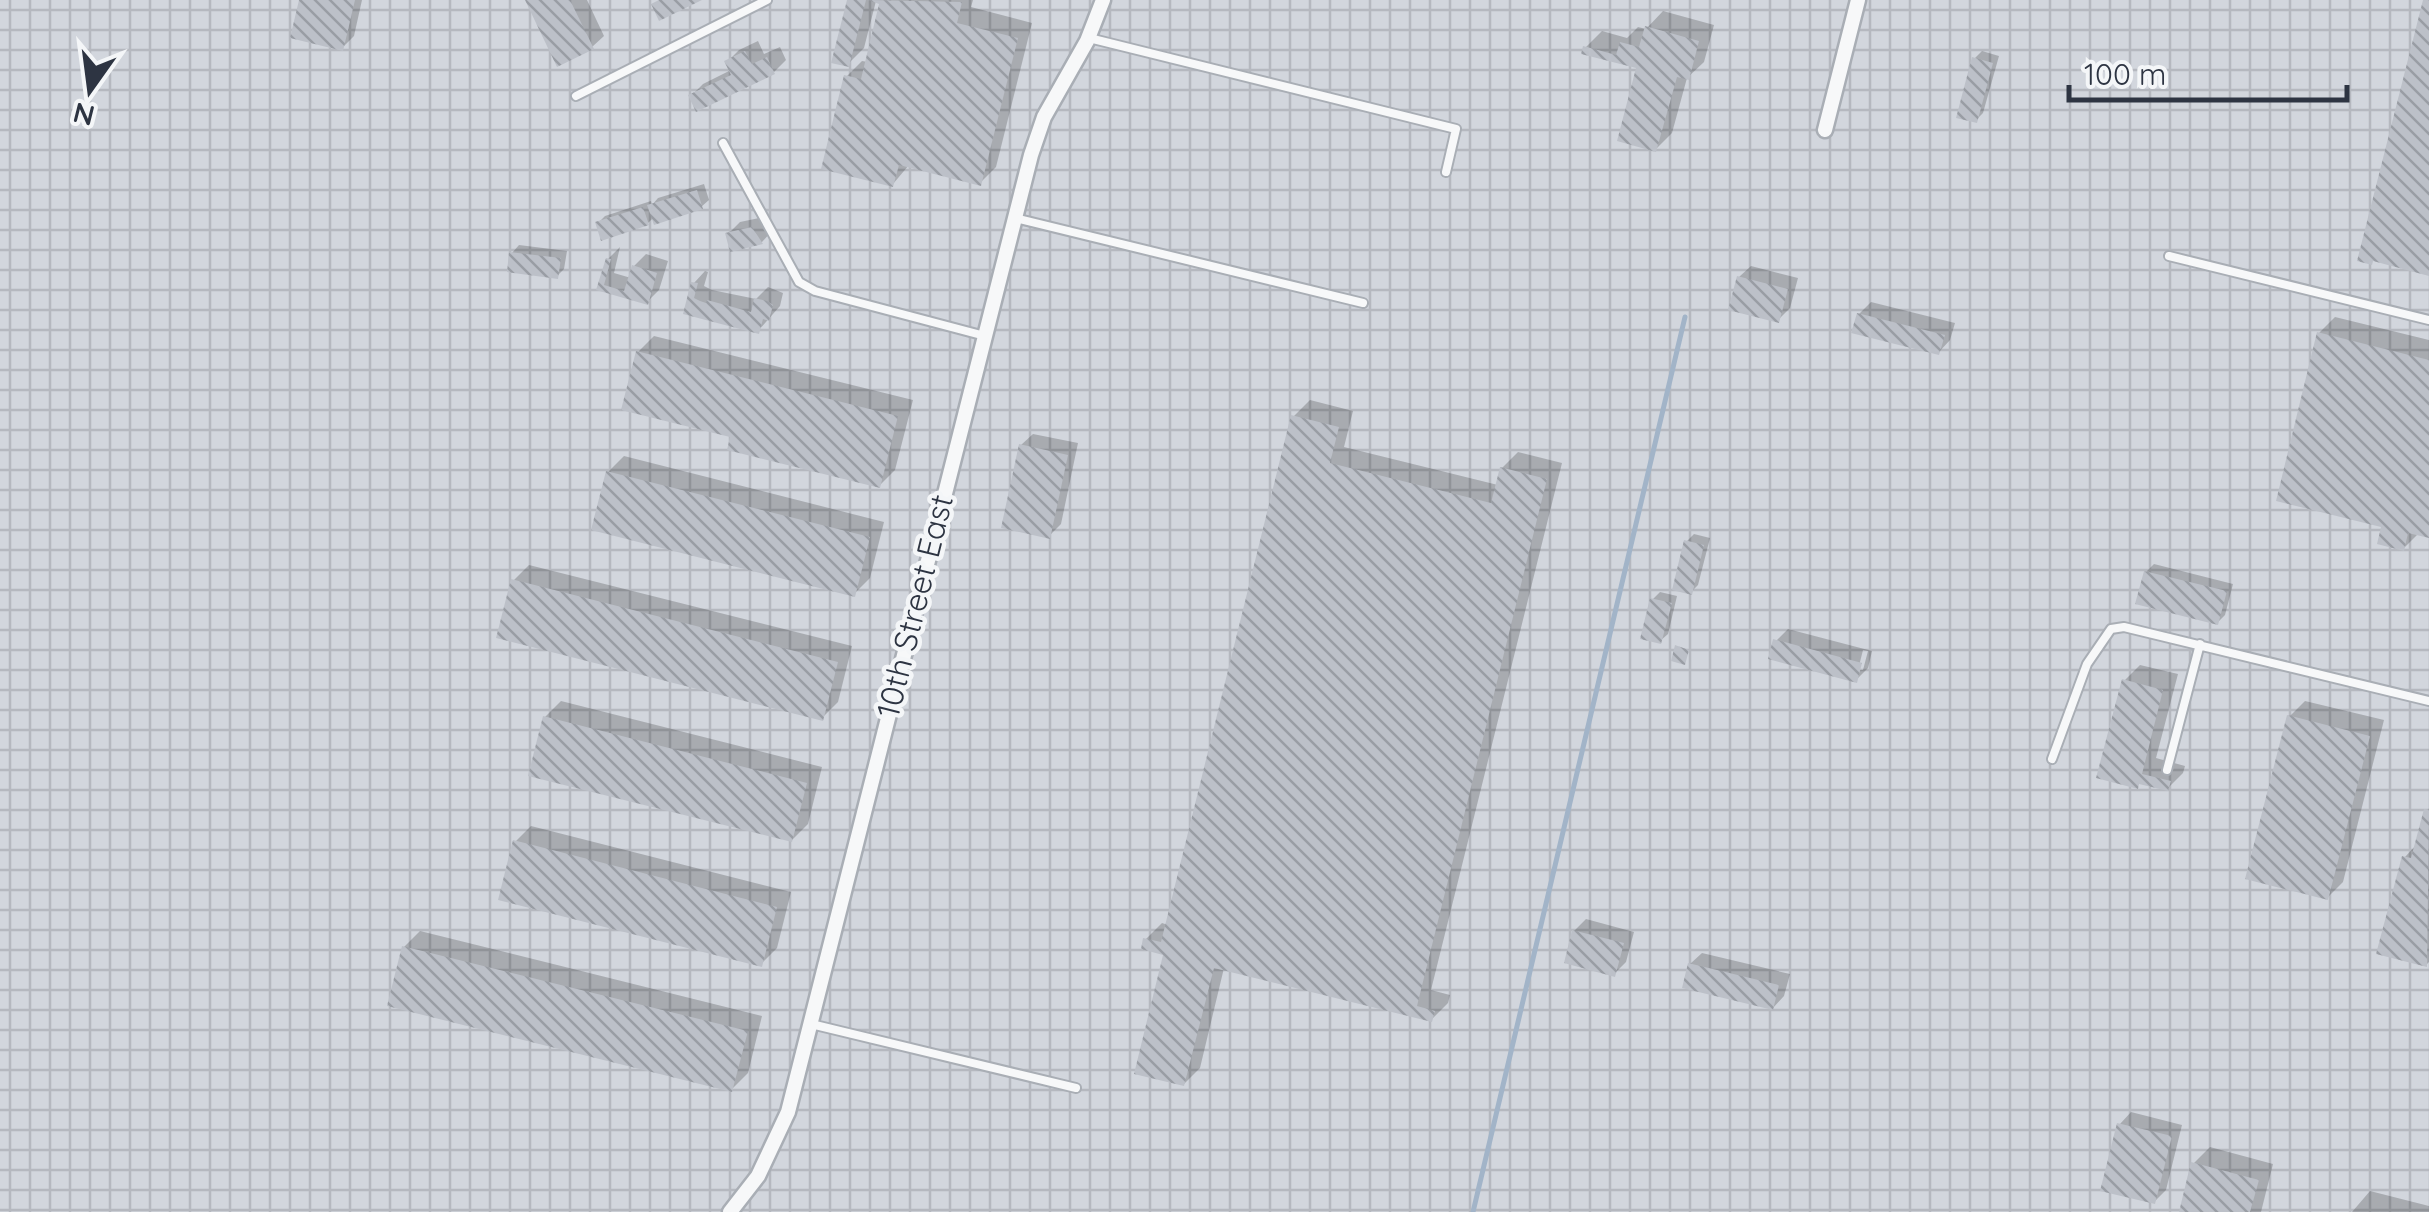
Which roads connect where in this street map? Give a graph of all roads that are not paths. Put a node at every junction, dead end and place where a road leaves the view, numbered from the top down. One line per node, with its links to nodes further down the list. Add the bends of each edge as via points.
1 (767, 0): 5 (lane)
2 (1103, 0): 4 (street, 10th Street East)
3 (1858, 0): 6 (street)
4 (1088, 38): 8 (lane, via 1456,129); 9 (street, 10th Street East, via 1044,118)
5 (576, 96)
6 (1826, 130)
7 (723, 143): 13 (lane, via 799,282)
8 (1446, 172)
9 (1015, 218): 11 (lane); 13 (street, 10th Street East)
10 (2169, 256): 12 (lane)
11 (1363, 303)
12 (2429, 320)
13 (985, 336): 18 (street, 10th Street East)
14 (2200, 644): 15 (lane); 16 (lane, via 2111,629 2087,664); 17 (lane)
15 (2429, 701)
16 (2052, 759)
17 (2167, 770)
18 (812, 1024): 19 (lane); 20 (street, 10th Street East, via 781,1128 758,1176)
19 (1076, 1088)
20 (730, 1212)

